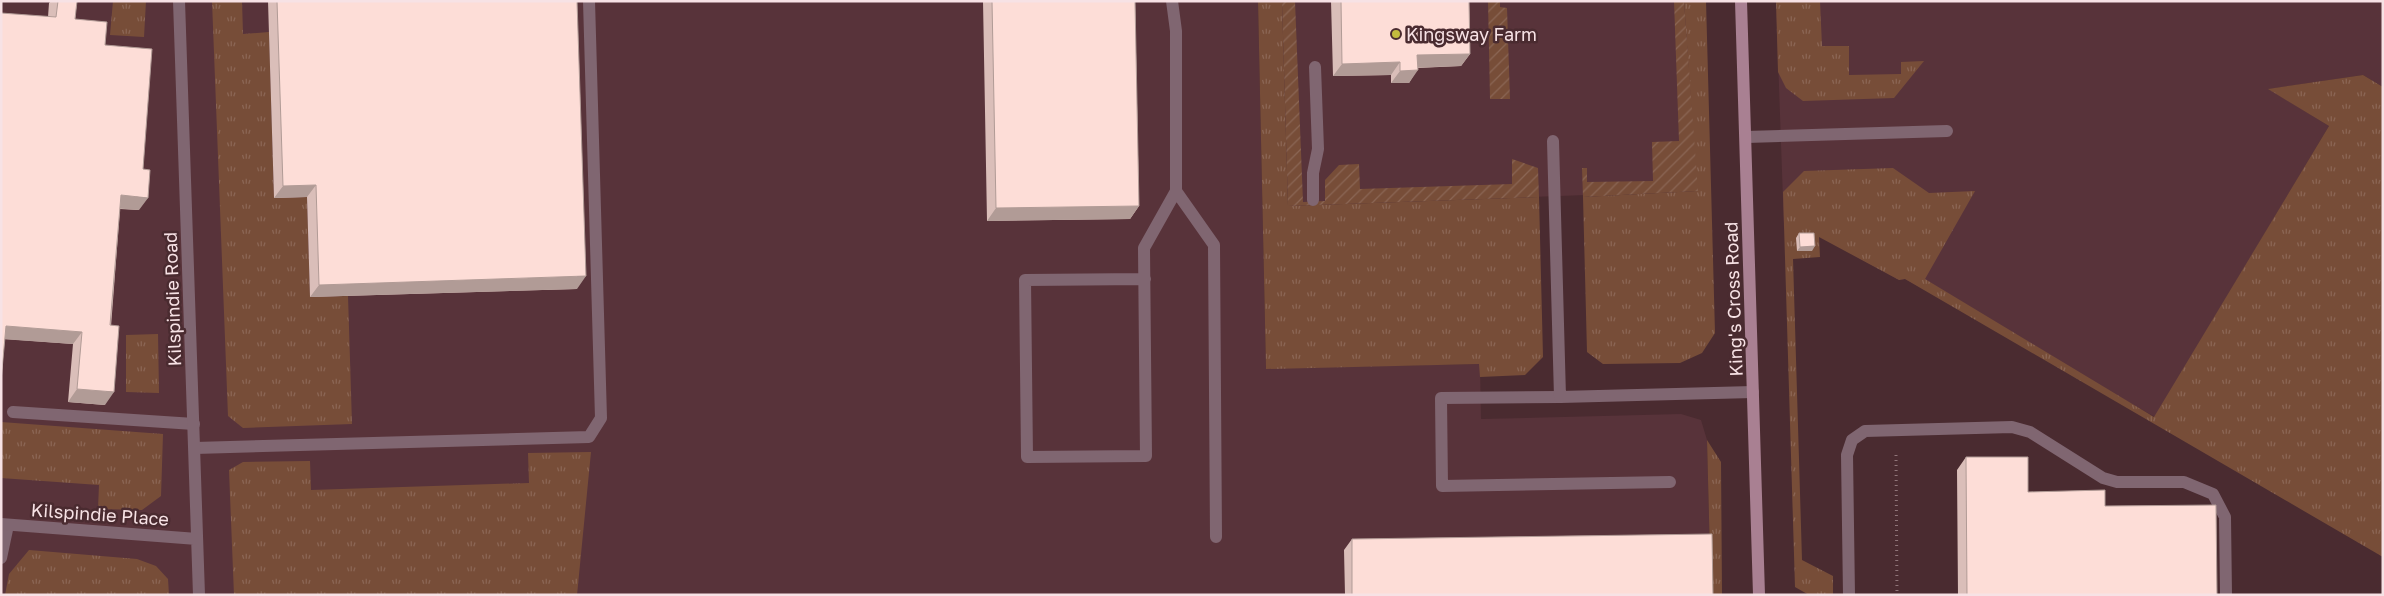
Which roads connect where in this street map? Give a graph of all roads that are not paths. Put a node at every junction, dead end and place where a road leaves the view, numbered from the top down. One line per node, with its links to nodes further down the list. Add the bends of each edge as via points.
1 (179, 1): 15 (street, Kilspindie Road)
2 (589, 1): 16 (street, via 602,418 589,437)
3 (1172, 1): 9 (street, via 1176,31)
4 (1741, 1): 7 (street, King's Cross Road)
5 (1315, 67): 10 (street, via 1318,149 1313,173)
6 (1947, 131): 7 (street)
7 (1746, 137): 12 (street, King's Cross Road)
8 (1553, 141): 13 (street)
9 (1176, 191): 11 (street, via 1144,248); 19 (street, via 1214,245)
10 (1313, 200)
11 (1145, 279): 11 (street, via 1146,456 1027,457 1025,280)
12 (1753, 392): 13 (street); 23 (street, King's Cross Road)
13 (1560, 397): 17 (street, via 1441,398 1442,486)
14 (13, 412): 15 (street)
15 (194, 424): 16 (street, Kilspindie Road)
16 (195, 448): 20 (street, Kilspindie Road)
17 (1670, 482)
18 (5, 524): 20 (street, Kilspindie Place); 21 (street)
19 (1216, 537)
20 (197, 539): 22 (street, Kilspindie Road)
21 (1, 558)
22 (199, 595)
23 (1759, 595)
24 (1849, 595): 25 (street, via 1848,455 1852,440 1865,431 2012,427 2030,432 2103,478 2117,482 2184,482 2213,494 2225,517)
25 (2226, 595)

